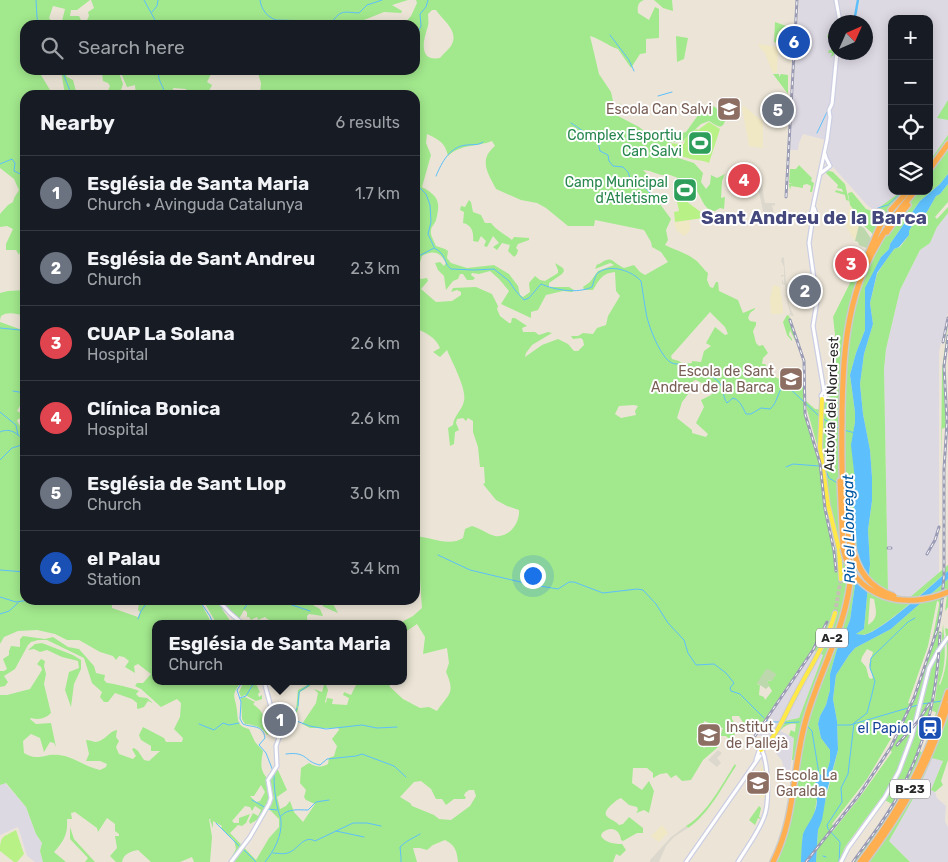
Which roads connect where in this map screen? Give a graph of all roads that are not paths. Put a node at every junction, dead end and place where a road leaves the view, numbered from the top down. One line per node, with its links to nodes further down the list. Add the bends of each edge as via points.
1 (836, 0): 2 (main road)
2 (839, 15)
3 (836, 60): 4 (main road)
4 (831, 110): 7 (main road, via 825,156); 8 (main road)
5 (948, 144): 9 (highway)
6 (948, 149): 10 (highway)
7 (828, 161): 8 (main road); 11 (main road, via 830,166)
8 (822, 164): 11 (main road); 18 (main road, via 814,193)
9 (933, 167)
10 (933, 168)
11 (825, 169): 18 (main road, via 821,172)
12 (908, 195): 15 (highway)
13 (910, 195): 20 (highway, Autovia del Nord-est / A-2)
14 (911, 195): 17 (highway)
15 (891, 210)
16 (879, 212): 20 (highway, via 884,218)
17 (899, 216)
18 (813, 218): 21 (main road, via 809,244 817,299 813,321)
19 (894, 222): 20 (highway)
20 (866, 261): 22 (highway, Autovia del Nord-est / A-2, via 847,329)
21 (824, 395): 24 (main road, via 821,454 828,505 839,549)
22 (841, 428): 23 (highway, Autovia del Nord-est / A-2); 23 (highway, Autovia del Nord-est / A-2)
23 (842, 487): 25 (highway, bridge, via 855,559 871,584 901,598); 25 (highway, bridge, via 843,548 854,575 867,588 896,600 910,601); 37 (highway, Autovia del Nord-est / A-2, via 848,554 845,598 803,720 787,820)
24 (840, 579)
25 (948, 591)
26 (222, 605): 28 (main road)
27 (835, 613): 33 (main road, via 818,654)
28 (239, 620)
29 (948, 636): 38 (main road, bridge, via 929,668 911,740 896,778)
30 (265, 685): 34 (main road, via 281,732 276,749 278,763 268,781 270,804)
31 (948, 692): 32 (highway, B-23)
32 (946, 706): 39 (highway, B-23, via 910,787); 40 (highway, B-23, via 914,789)
33 (761, 753): 35 (main road); 36 (main road, via 767,778 765,814)
34 (231, 862)
35 (686, 862)
36 (738, 862)
37 (772, 862)
38 (841, 862)
39 (860, 862)
40 (865, 862)

